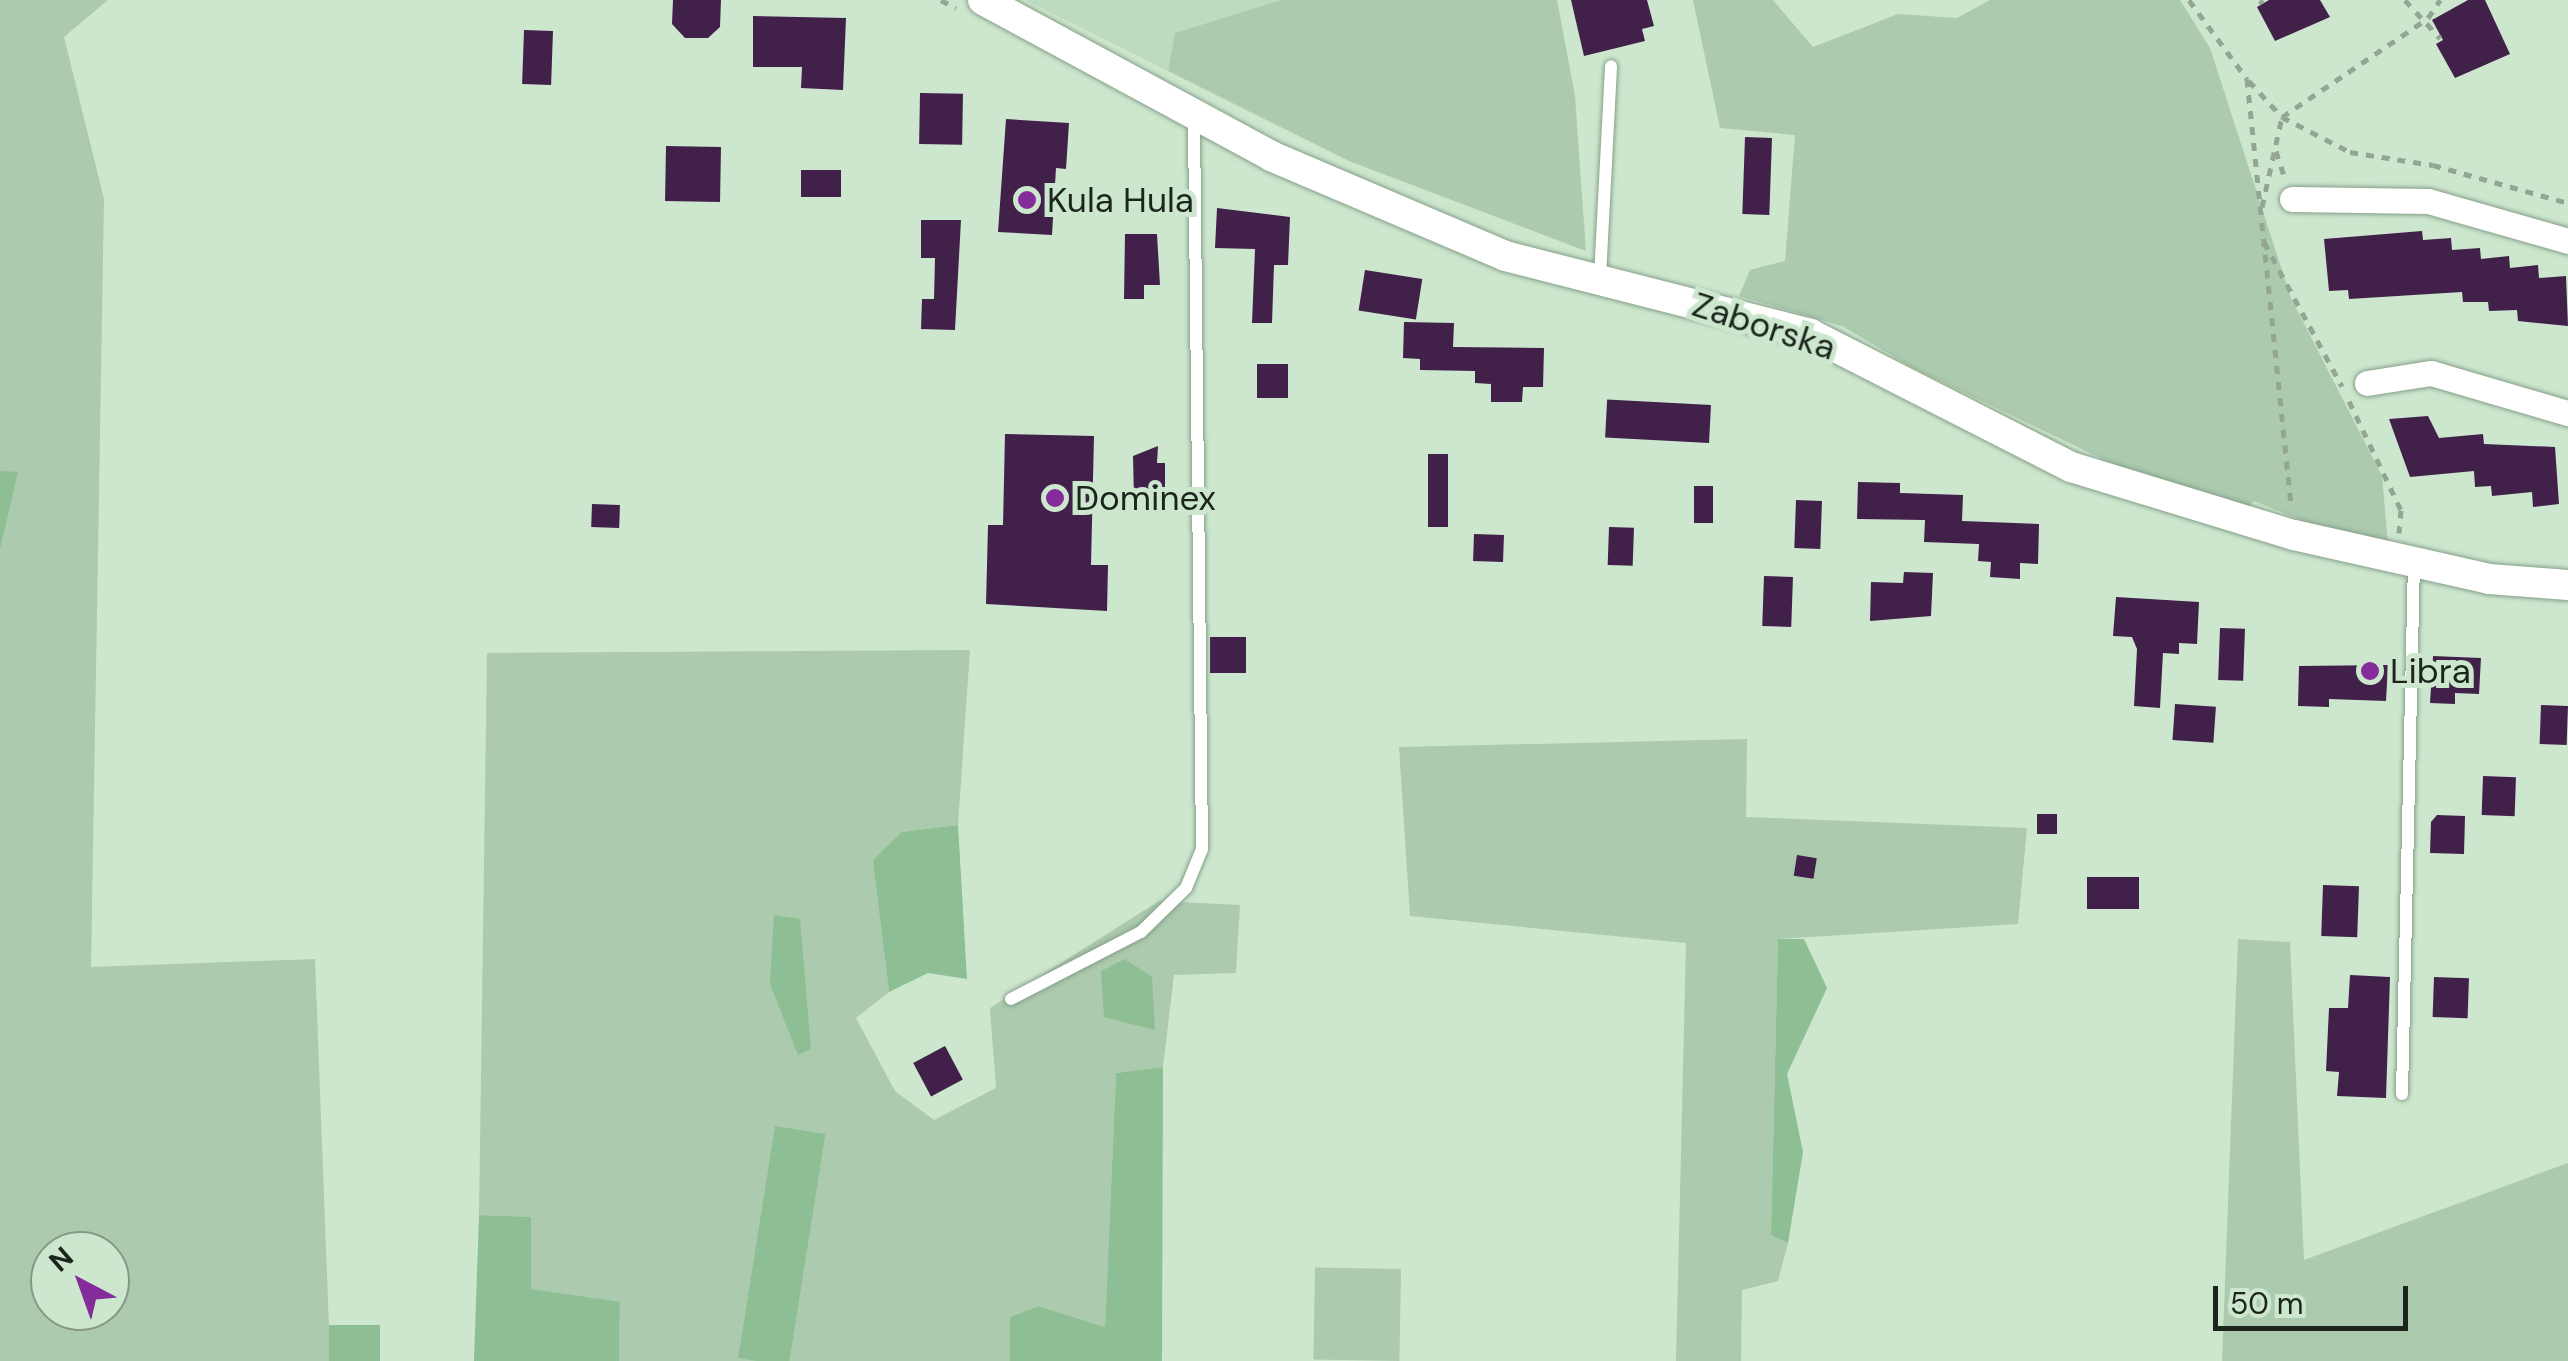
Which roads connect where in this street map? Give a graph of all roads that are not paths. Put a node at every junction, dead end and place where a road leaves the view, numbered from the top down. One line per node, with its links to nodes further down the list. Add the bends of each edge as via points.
1 (983, 0): 3 (street, Zaborska)
2 (1611, 66): 6 (lane)
3 (1194, 114): 6 (street, Zaborska, via 1271,156 1505,256); 11 (lane, via 1202,849 1186,888 1140,932)
4 (2292, 199): 5 (street, via 2428,201)
5 (2568, 242)
6 (1600, 277): 9 (street, Zaborska, via 1810,334 2070,467 2294,535)
7 (2368, 383): 8 (street, via 2431,372)
8 (2568, 413)
9 (2405, 559): 10 (street, Zaborska, via 2489,579); 12 (lane)
10 (2568, 585)
11 (1011, 999)
12 (2402, 1094)

